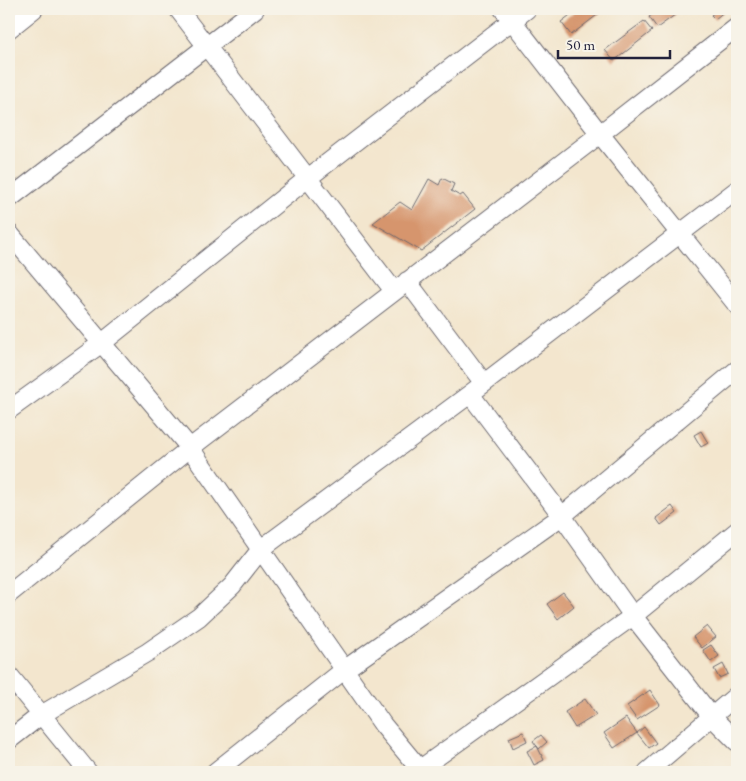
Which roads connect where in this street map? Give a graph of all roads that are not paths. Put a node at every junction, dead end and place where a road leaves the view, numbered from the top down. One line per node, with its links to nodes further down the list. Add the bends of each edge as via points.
1 (34, 9): 7 (street)
2 (178, 9): 8 (street)
3 (255, 9): 8 (street)
4 (527, 9): 5 (street)
5 (507, 15): 9 (street); 10 (street)
6 (737, 27): 9 (street)
7 (9, 29)
8 (208, 46): 10 (street); 12 (street)
9 (600, 134): 14 (street); 15 (street)
10 (308, 178): 15 (street); 17 (street)
11 (737, 190): 14 (street)
12 (9, 199)
13 (9, 233): 17 (street)
14 (680, 234): 16 (street); 19 (street)
15 (401, 286): 19 (street); 22 (street)
16 (737, 306)
17 (102, 343): 21 (street); 22 (street)
18 (737, 370): 23 (street)
19 (483, 382): 20 (street)
20 (470, 394): 23 (street); 25 (street)
21 (9, 410)
22 (190, 448): 25 (street); 26 (street)
23 (562, 516): 27 (street); 28 (street)
24 (737, 530): 27 (street)
25 (261, 548): 28 (street); 31 (street, via 232,586 199,617 148,652)
26 (9, 594)
27 (633, 616): 32 (street); 35 (street)
28 (344, 670): 35 (street); 37 (street)
29 (9, 675): 31 (street)
30 (737, 695): 32 (street)
31 (40, 715): 33 (street); 36 (street)
32 (712, 717): 34 (street); 38 (street)
33 (9, 740)
34 (737, 742)
35 (419, 771)
36 (88, 772)
37 (215, 772)
38 (647, 772)

